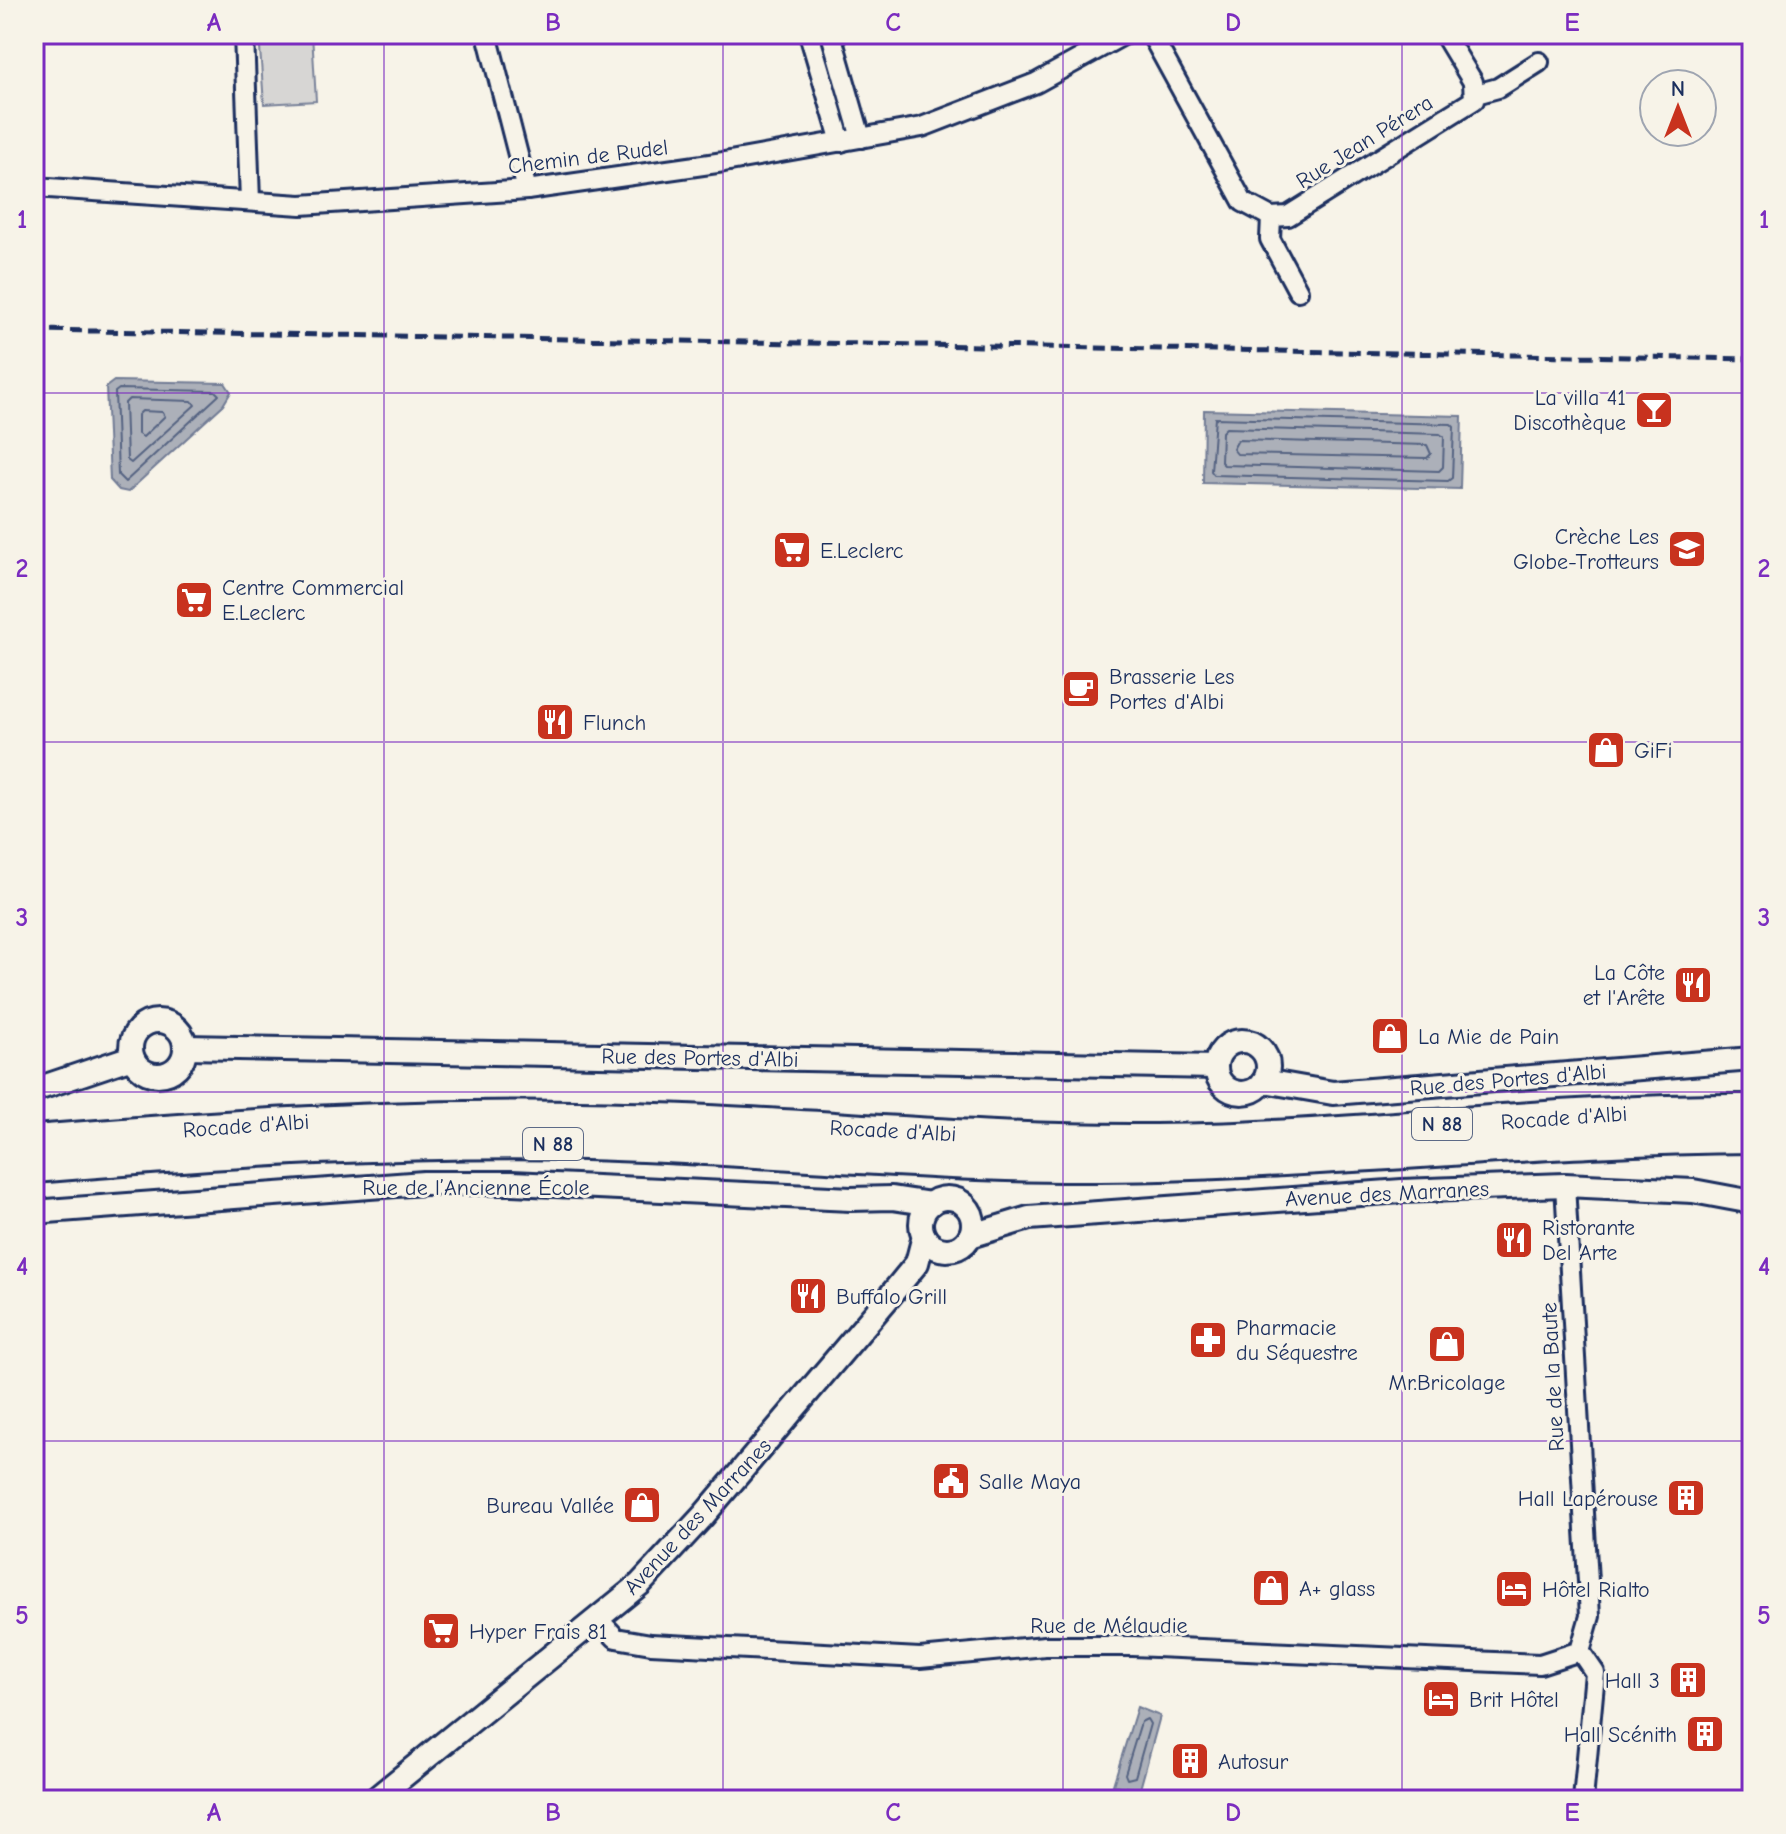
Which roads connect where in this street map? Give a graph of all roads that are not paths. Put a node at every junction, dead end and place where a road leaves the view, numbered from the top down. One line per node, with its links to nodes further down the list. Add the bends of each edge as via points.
1 (244, 34): 14 (street)
2 (487, 34): 13 (street)
3 (809, 34): 11 (street)
4 (831, 34): 10 (street)
5 (1125, 34): 10 (street, Chemin de Rudel, via 1025,87 922,127)
6 (1151, 34): 15 (street, via 1243,202)
7 (1444, 34): 9 (street)
8 (1539, 62): 9 (street, Rue Jean Pérera, via 1498,88)
9 (1476, 94): 15 (street, Rue Jean Pérera, via 1469,104 1288,216)
10 (861, 138): 11 (street, Chemin de Rudel)
11 (841, 142): 13 (street, Chemin de Rudel)
12 (34, 187): 14 (street, Chemin de Rudel)
13 (527, 190): 14 (street, Chemin de Rudel, via 301,205)
14 (250, 201)
15 (1271, 217): 16 (street, via 1270,239)
16 (1298, 291)
17 (185, 1047): 18 (street, via 179,1065 164,1075 145,1072); 18 (street, via 176,1028 155,1021 134,1034); 20 (street, Rue des Portes d'Albi)
18 (132, 1057): 22 (street)
19 (1752, 1059): 21 (street, Rue des Portes d'Albi, via 1333,1093)
20 (1216, 1067): 21 (street, via 1221,1082 1235,1092 1251,1091); 21 (street, via 1227,1045 1250,1041 1267,1057)
21 (1264, 1081)
22 (34, 1090)
23 (1752, 1092): 26 (highway)
24 (1752, 1110): 26 (highway, Rocade d'Albi / N 88)
25 (1752, 1137): 28 (highway, Rocade d'Albi / N 88)
26 (1132, 1140): 27 (highway, Rocade d'Albi / N 88, via 438,1115)
27 (34, 1141)
28 (1555, 1144): 29 (highway); 30 (highway, Rocade d'Albi / N 88, via 1218,1165 1073,1166 587,1144 439,1143)
29 (1752, 1150)
30 (34, 1167)
31 (1565, 1185): 34 (street, Avenue des Marranes, via 1693,1191); 37 (street, Avenue des Marranes); 43 (street, Rue de la Baute, via 1590,1616)
32 (871, 1200): 35 (street, Rue de l’Ancienne École); 36 (street, Rue de l’Ancienne École, via 424,1183); 38 (street, via 897,1211)
33 (962, 1203): 35 (street, via 946,1199); 37 (street, Avenue des Marranes); 39 (street, via 972,1218)
34 (1750, 1203)
35 (931, 1204): 38 (street)
36 (34, 1212)
37 (1029, 1218): 39 (street, Avenue des Marranes)
38 (922, 1232): 40 (street, via 929,1243); 41 (street, Avenue des Marranes)
39 (970, 1236): 40 (street, via 959,1247)
40 (944, 1250): 41 (street, Avenue des Marranes)
41 (917, 1263): 42 (street, Avenue des Marranes, via 703,1516 640,1584)
42 (597, 1618): 43 (street, Rue de Mélaudie, via 616,1638 651,1644 920,1658 1045,1646 1133,1646 1540,1664); 44 (street, Avenue des Marranes)
43 (1580, 1651): 45 (street, via 1595,1673)
44 (374, 1800)
45 (1583, 1800)

